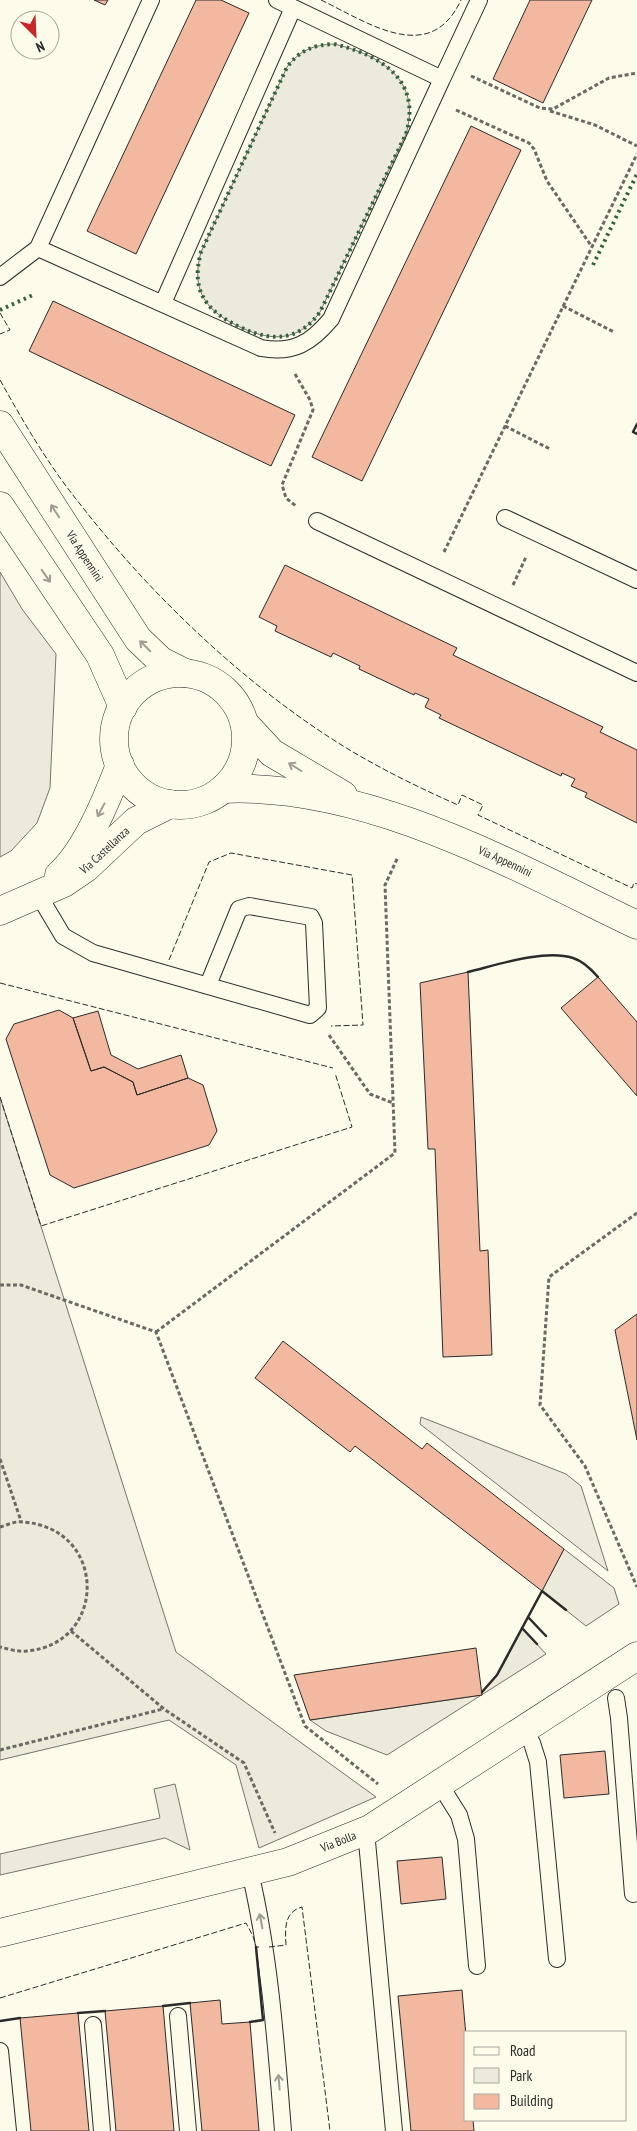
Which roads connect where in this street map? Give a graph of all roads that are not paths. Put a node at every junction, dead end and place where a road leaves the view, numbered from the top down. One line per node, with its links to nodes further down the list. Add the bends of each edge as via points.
1 (151, 0): 6 (lane)
2 (277, 0): 4 (lane)
3 (479, 0): 5 (lane)
4 (293, 8): 5 (lane); 8 (lane)
5 (445, 72): 8 (lane, via 331,319 320,332 308,341 277,351 261,348)
6 (38, 248): 7 (lane); 8 (lane)
7 (0, 277)
8 (163, 303)
9 (0, 425): 14 (street, Via Appennini, one-way to 9, via 161,661 138,639)
10 (0, 506): 16 (street, one-way to 16, via 100,655)
11 (505, 518): 13 (lane)
12 (317, 520): 15 (lane)
13 (637, 580)
14 (185, 673): 16 (street, Via Appennini, via 153,679 133,693); 17 (street, Via Appennini, via 207,678 226,691 240,710)
15 (637, 673)
16 (123, 707): 18 (street, Via Castellanza, via 116,722 114,740)
17 (245, 724): 19 (street, Via Appennini, via 242,763); 21 (street, Via Appennini, one-way to 17, via 272,752)
18 (120, 766): 20 (street, Via Castellanza, via 140,791); 22 (street, Via Castellanza, one-way to 22, via 109,795 83,842 64,870)
19 (223, 788): 20 (street, Via Castellanza, via 202,801); 21 (street, Via Appennini, via 263,788 311,795)
20 (170, 804): 22 (street, Via Castellanza, via 136,821 79,873)
21 (368, 809): 24 (street, Via Appennini, via 454,839)
22 (38, 894): 23 (street, Via Castellanza); 25 (lane, via 63,936 93,953)
23 (0, 911)
24 (637, 925)
25 (208, 985): 25 (lane, via 239,909 249,906 311,917 316,951 318,1008 315,1013 310,1015)
26 (637, 1656): 28 (street, Via Bolla)
27 (616, 1698): 32 (lane)
28 (524, 1729): 29 (street, Via Bolla); 34 (lane, via 538,1762)
29 (440, 1783): 30 (street, Via Bolla); 35 (lane, via 459,1815 466,1839)
30 (366, 1831): 31 (street, Via Bolla, via 288,1862); 43 (lane)
31 (250, 1872): 33 (street, Via Bolla); 42 (lane, one-way to 31, via 269,1974)
32 (633, 1894)
33 (0, 1933)
34 (557, 1959)
35 (477, 1966)
36 (178, 2016): 41 (lane)
37 (93, 2025): 40 (lane)
38 (0, 2051): 39 (lane)
39 (8, 2131)
40 (102, 2131)
41 (188, 2131)
42 (283, 2131)
43 (394, 2131)

